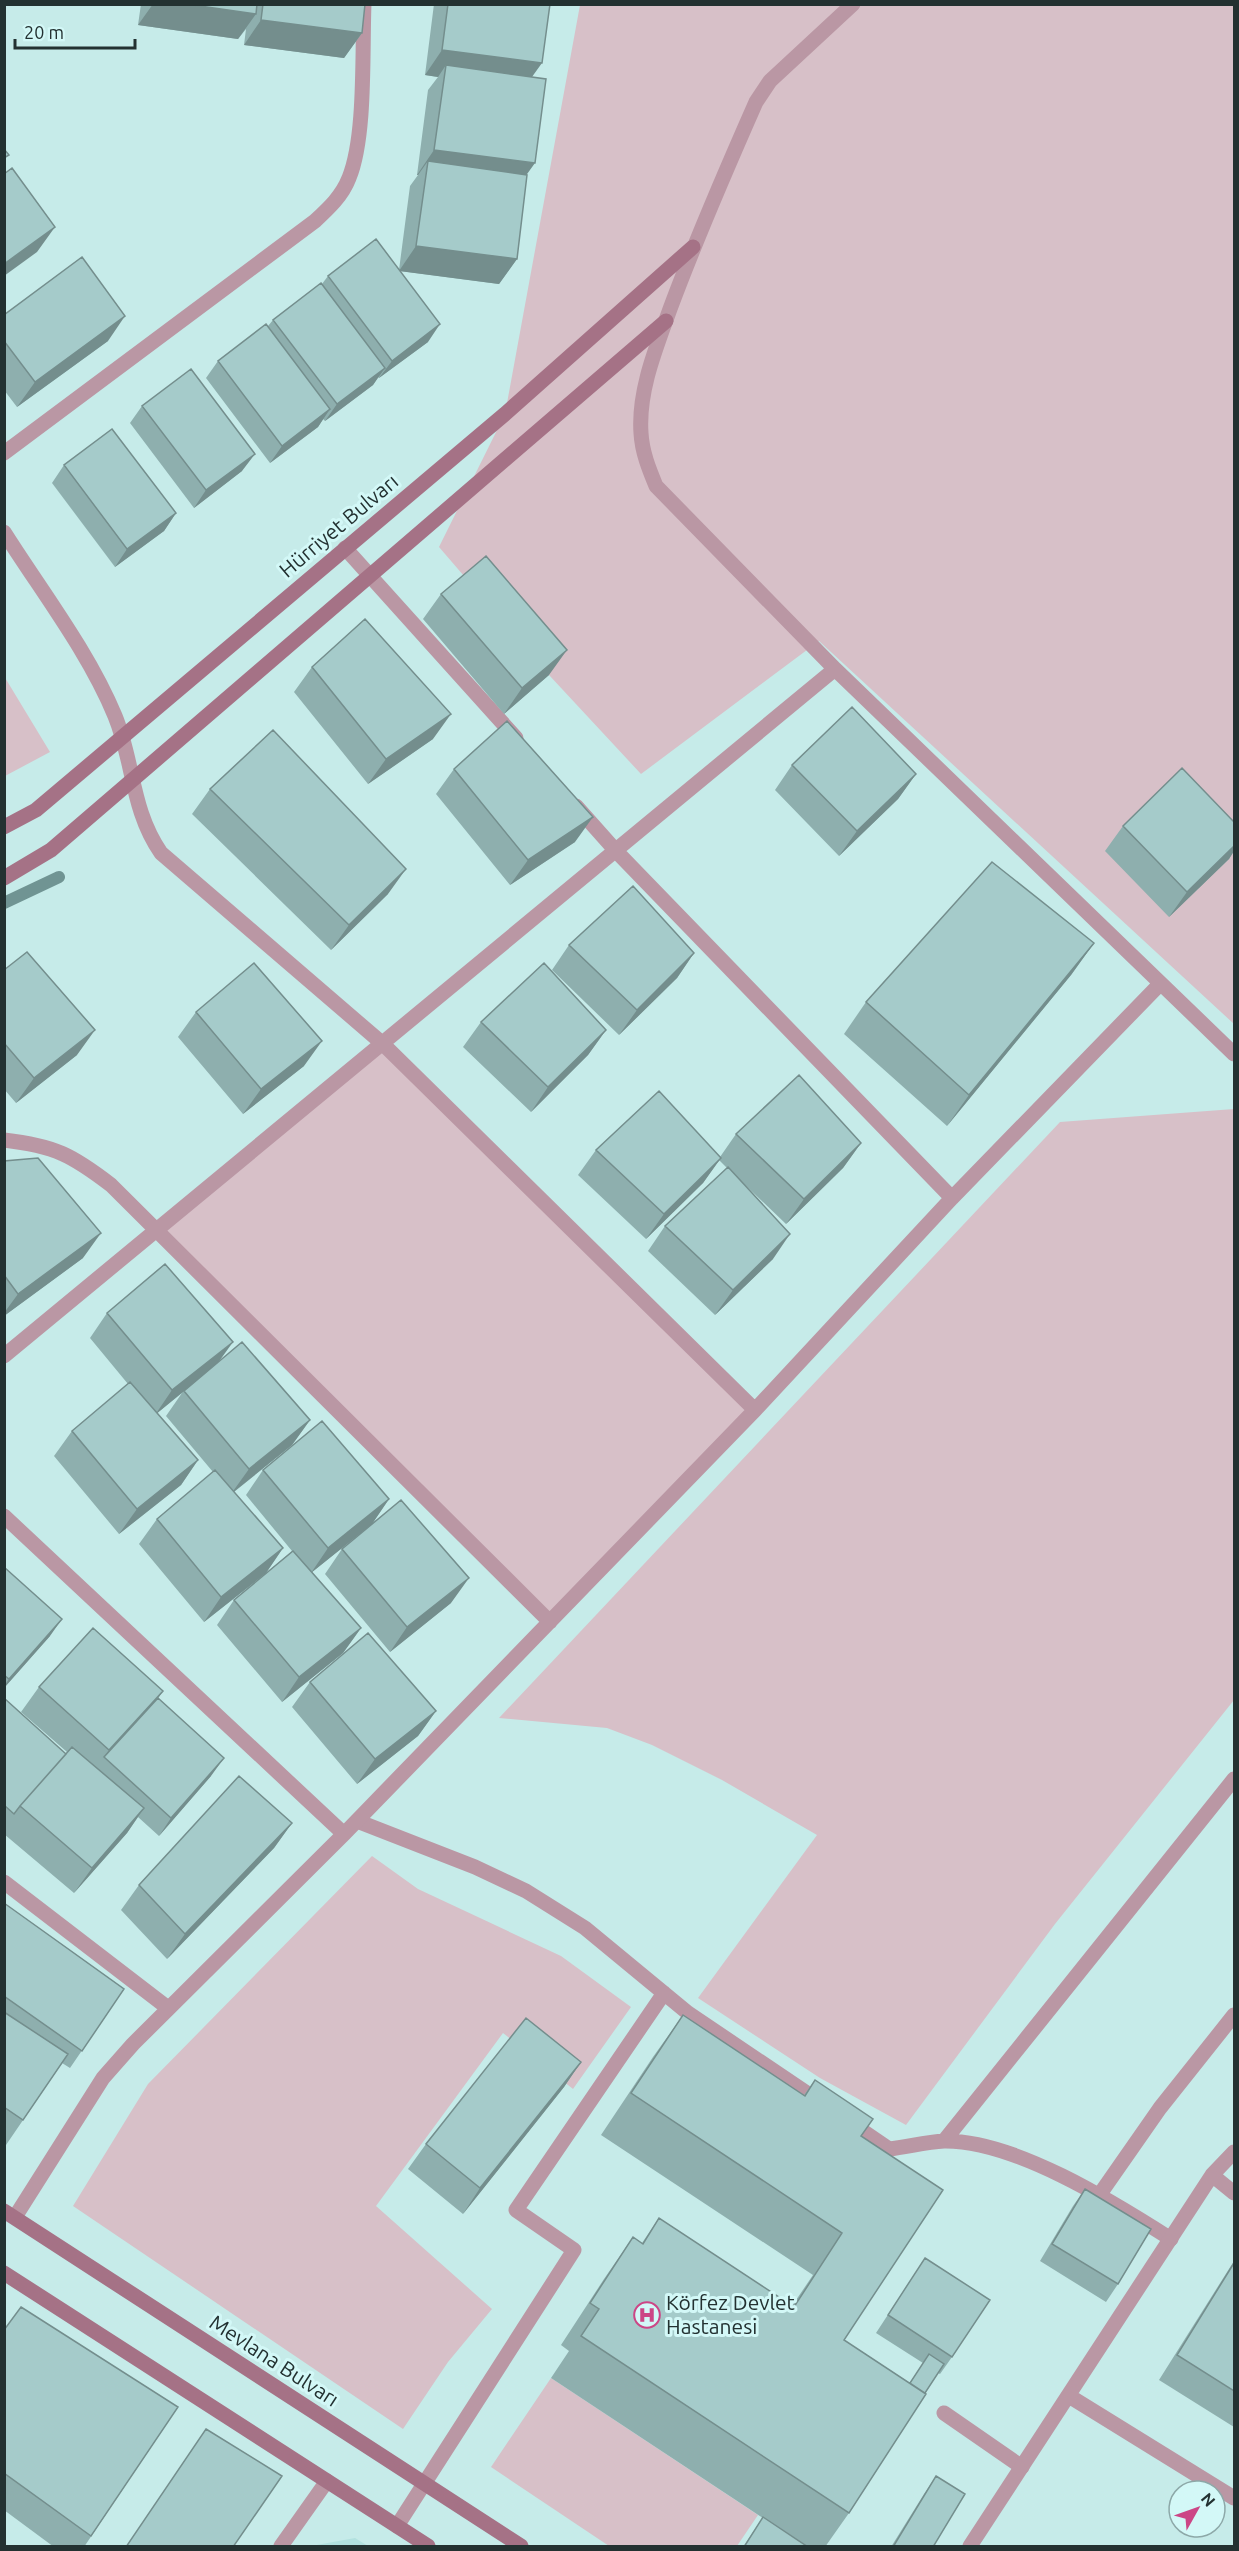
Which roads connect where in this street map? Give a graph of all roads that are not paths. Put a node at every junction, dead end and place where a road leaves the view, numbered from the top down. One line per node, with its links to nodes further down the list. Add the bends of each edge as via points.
1 (364, 4): 5 (street, via 358,148 349,178 336,201 315,221)
2 (853, 4): 3 (street, via 770,81 756,102)
3 (693, 247): 4 (street); 7 (main road, Hürriyet Bulvarı, via 505,414)
4 (666, 321): 8 (main road); 9 (street, via 647,375 641,432 645,458 656,486)
5 (4, 453)
6 (4, 532): 10 (street, via 98,680)
7 (345, 548): 8 (street); 10 (main road, Hürriyet Bulvarı)
8 (370, 576): 11 (street); 12 (main road)
9 (835, 669): 15 (street); 17 (street)
10 (121, 737): 12 (street); 14 (main road, Hürriyet Bulvarı, via 36,810)
11 (529, 754)
12 (132, 781): 16 (main road, via 51,850); 18 (street, via 147,833 161,853)
13 (569, 798): 15 (street)
14 (4, 827)
15 (616, 851): 18 (street); 21 (street)
16 (4, 878)
17 (1160, 984): 19 (street); 21 (street)
18 (383, 1044): 22 (street); 24 (street)
19 (1234, 1054)
20 (4, 1140): 22 (street, via 53,1148 76,1158 111,1185)
21 (952, 1198): 24 (street)
22 (156, 1230): 23 (street); 26 (street)
23 (4, 1356)
24 (755, 1410): 26 (street)
25 (4, 1515): 29 (street)
26 (550, 1622): 28 (street)
27 (1234, 1779): 34 (street)
28 (357, 1821): 29 (street); 31 (street, via 526,1891 585,1928)
29 (344, 1834): 32 (street)
30 (4, 1882): 32 (street)
31 (664, 1993): 34 (street, via 889,2149); 46 (street, via 516,2210 574,2250)
32 (168, 2008): 39 (street, via 103,2078)
33 (1234, 2015): 38 (street)
34 (944, 2141): 38 (street, via 987,2146)
35 (1234, 2151): 36 (street)
36 (1212, 2175): 37 (street); 40 (street)
37 (1234, 2193)
38 (1100, 2194): 40 (street)
39 (10, 2214): 46 (main road, Mevlana Bulvarı)
40 (1171, 2239): 42 (street)
41 (4, 2273): 45 (main road)
42 (1069, 2396): 44 (street); 47 (street)
43 (944, 2413): 44 (street)
44 (1022, 2467): 52 (street)
45 (327, 2481): 48 (main road); 49 (street)
46 (425, 2484): 48 (street); 51 (main road, Mevlana Bulvarı)
47 (1234, 2498)
48 (397, 2526): 50 (main road)
49 (281, 2547)
50 (428, 2547)
51 (521, 2547)
52 (970, 2547)

